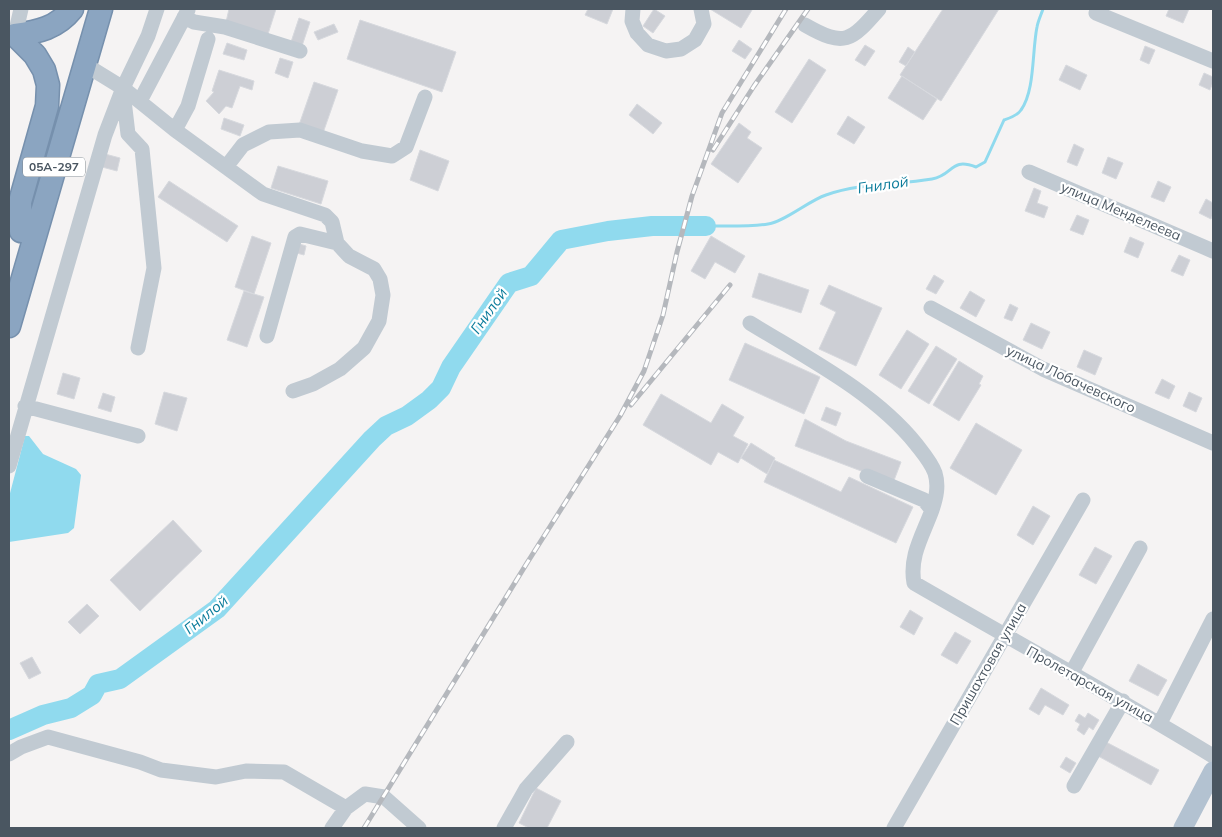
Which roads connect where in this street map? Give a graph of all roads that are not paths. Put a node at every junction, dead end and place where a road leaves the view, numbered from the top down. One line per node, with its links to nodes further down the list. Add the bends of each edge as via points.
1 (21, 9): 12 (street)
2 (72, 9): 12 (highway, via 44,30)
3 (86, 9): 23 (highway, 05А-297)
4 (101, 9): 16 (highway, 05А-297)
5 (157, 9): 17 (street)
6 (633, 9): 7 (street, via 632,21 637,33 648,46 666,51 681,49 695,40 704,24)
7 (701, 9)
8 (879, 9): 11 (street, via 850,37 838,40)
9 (187, 13): 14 (street, via 194,22 225,27); 19 (street)
10 (1096, 13): 15 (street)
11 (805, 25)
12 (12, 34): 23 (highway, via 35,55 48,85 47,106 20,202)
13 (208, 39): 20 (street, via 188,106)
14 (300, 52)
15 (1213, 61)
16 (84, 64): 17 (street); 29 (highway, 05А-297)
17 (123, 88): 19 (street); 31 (street, via 128,134 142,149 154,268); 33 (street, via 105,135)
18 (425, 97): 21 (street, via 406,147 392,156 362,151 300,130 269,132 243,145)
19 (140, 101): 20 (street)
20 (175, 130): 21 (street)
21 (226, 167): 24 (street, via 263,194 325,215 332,222)
22 (1029, 172): 25 (street, улица Менделеева)
23 (21, 231): 26 (highway, 05А-297)
24 (337, 244): 30 (street, via 300,234 295,238); 32 (street, via 349,256 374,269 380,279 383,295 379,321 364,348 340,369)
25 (1213, 251)
26 (9, 275)
27 (931, 308): 35 (street, улица Лобачевского, via 1043,369)
28 (750, 323): 39 (street, via 841,379 904,430 927,457 935,473 937,492)
29 (9, 326)
30 (267, 336)
31 (138, 348)
32 (293, 391)
33 (25, 406): 34 (street); 36 (street)
34 (138, 436)
35 (1213, 443)
36 (9, 466)
37 (867, 476): 39 (street, via 924,500)
38 (1083, 500): 42 (street, Пришахтовая улица)
39 (932, 510): 42 (street, Пролетарская улица, via 914,554 914,583)
40 (1140, 548): 43 (street)
41 (1213, 620): 45 (street)
42 (1005, 636): 43 (street, Пролетарская улица); 55 (street, Пришахтовая улица)
43 (1072, 672): 44 (street, Пролетарская улица)
44 (1123, 701): 45 (street, Пролетарская улица); 50 (street)
45 (1160, 723): 48 (street, Пролетарская улица)
46 (567, 742): 54 (street, via 526,789)
47 (9, 754): 51 (street, via 48,737 161,770 216,777 246,771 284,772)
48 (1213, 756)
49 (1213, 771): 56 (main road)
50 (1074, 786)
51 (346, 808): 52 (street); 53 (street, via 365,794 384,797)
52 (332, 828)
53 (420, 828)
54 (504, 828)
55 (894, 828)
56 (1183, 828)

